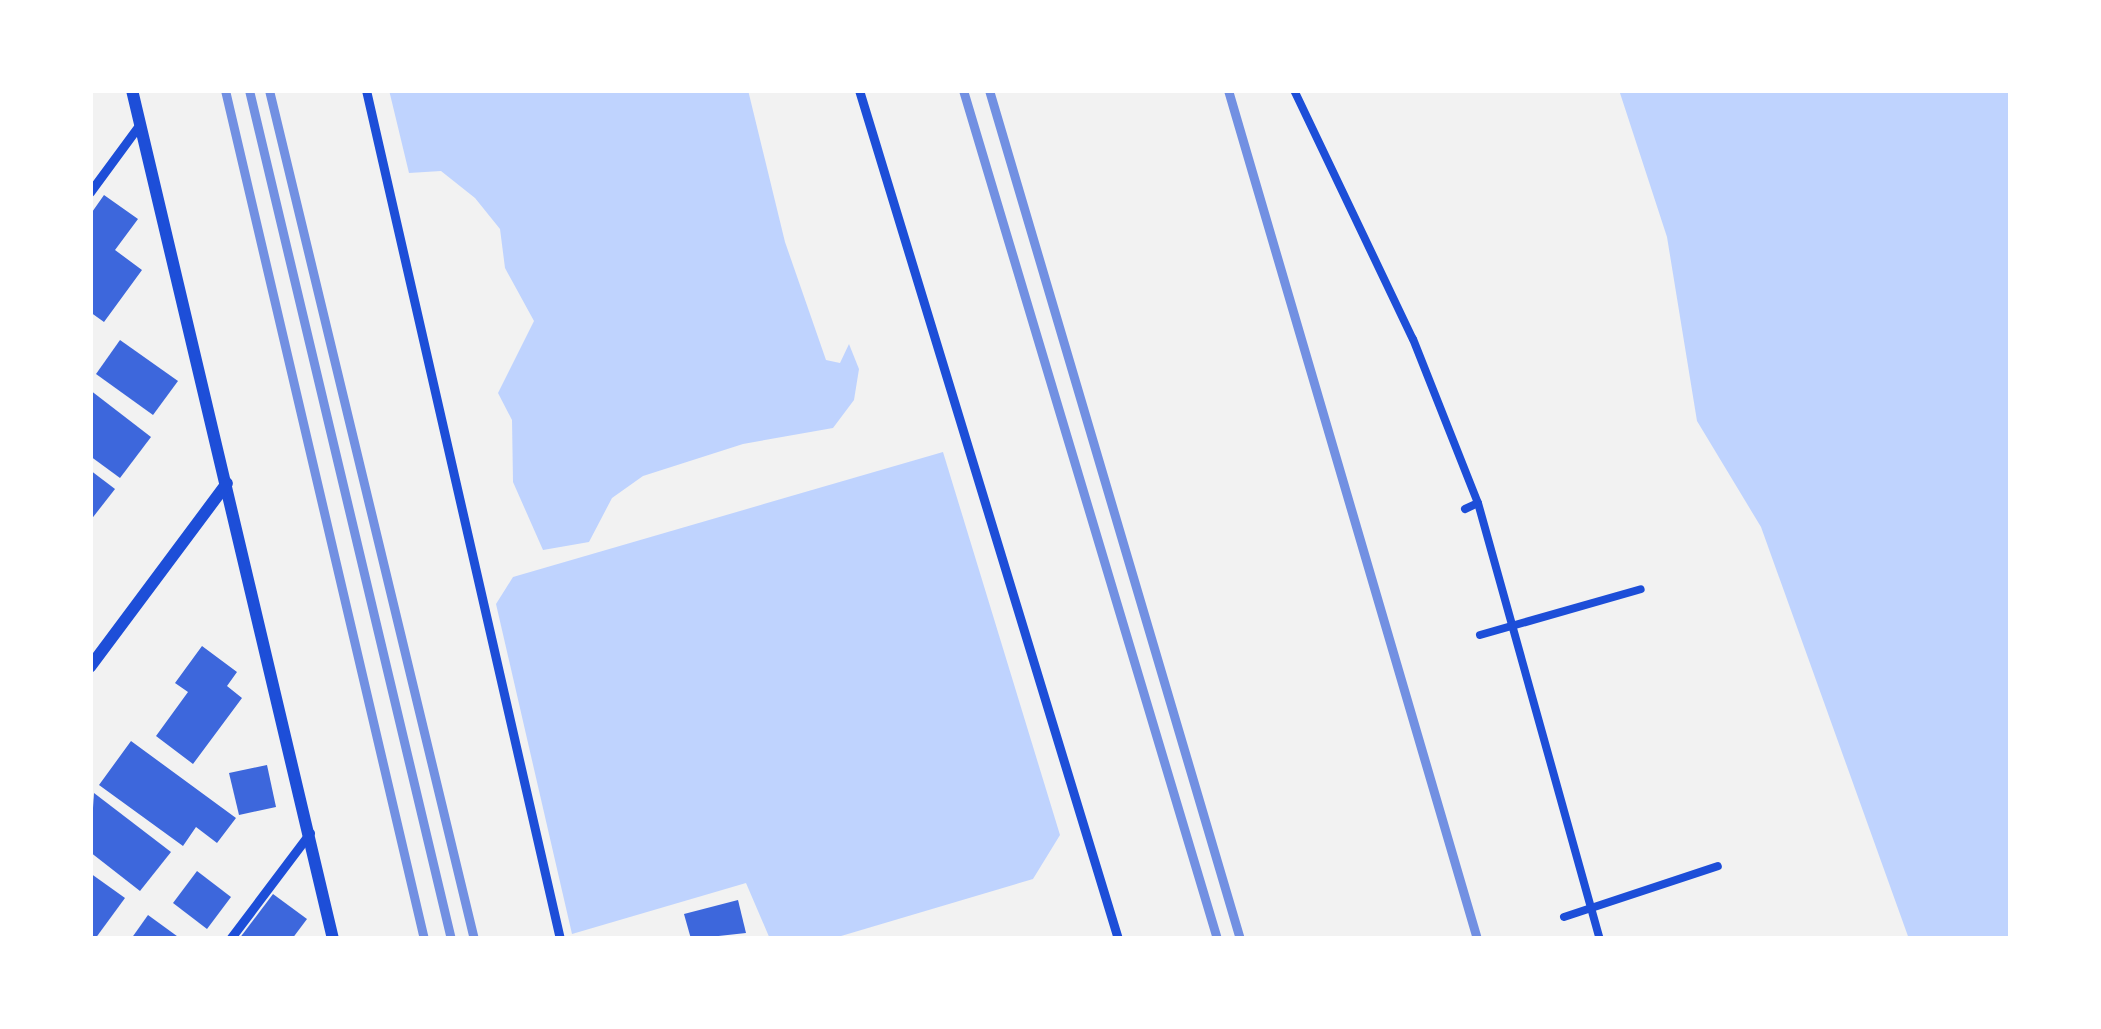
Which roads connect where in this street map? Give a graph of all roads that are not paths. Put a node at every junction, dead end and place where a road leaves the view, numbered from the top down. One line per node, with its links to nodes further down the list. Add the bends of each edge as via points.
1 (131, 90): 4 (street)
2 (366, 90): 11 (lane)
3 (859, 90): 12 (lane)
4 (140, 124): 5 (lane); 6 (street)
5 (90, 192)
6 (227, 483): 7 (street); 8 (street)
7 (90, 667)
8 (310, 833): 9 (lane); 10 (street)
9 (230, 939)
10 (333, 939)
11 (560, 939)
12 (1118, 939)

